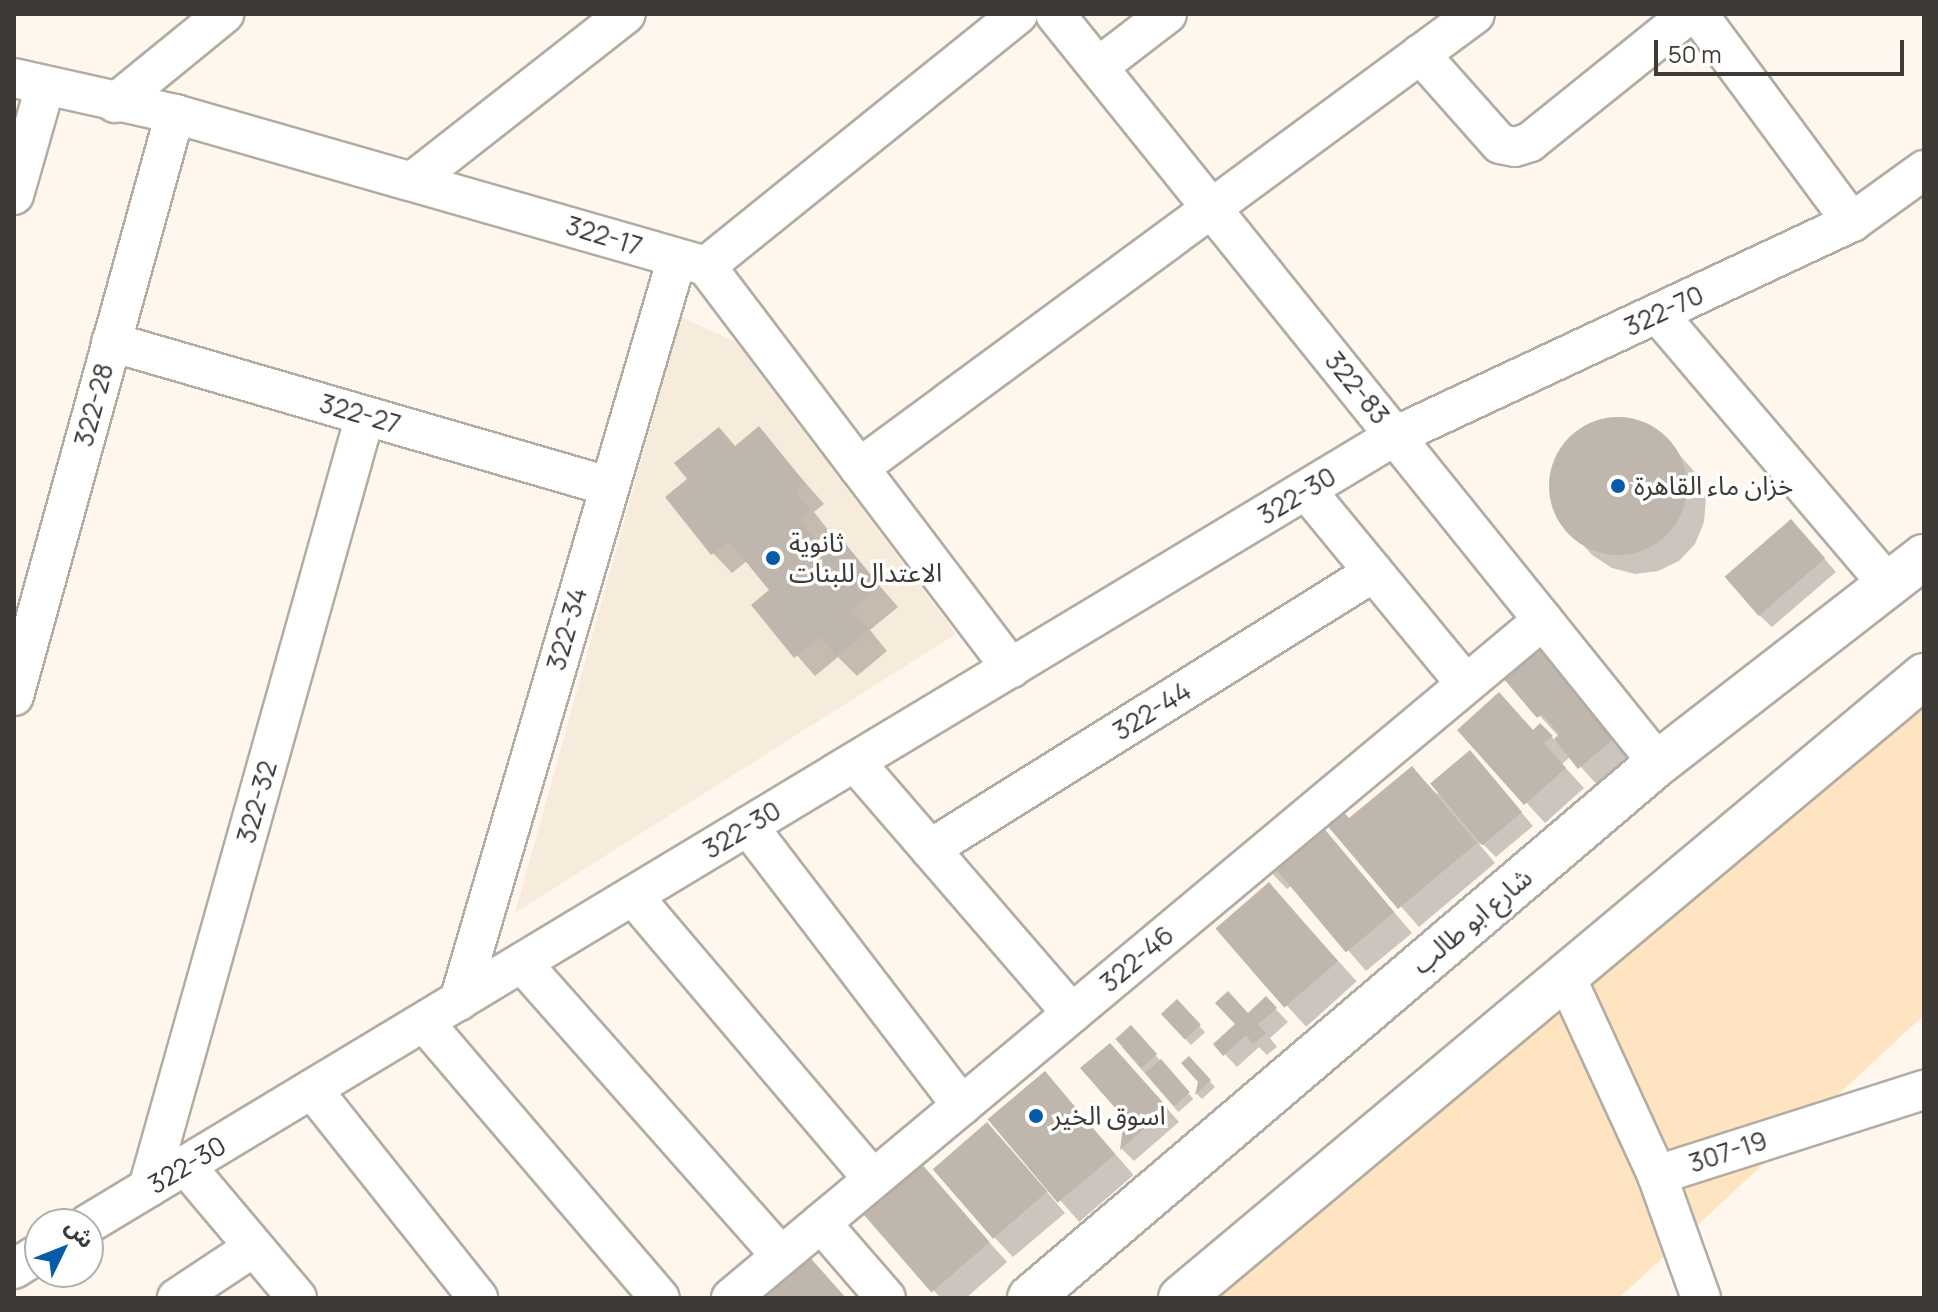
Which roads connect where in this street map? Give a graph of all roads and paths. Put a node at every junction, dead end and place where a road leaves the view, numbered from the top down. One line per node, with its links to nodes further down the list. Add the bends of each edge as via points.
1 (224, 14): 12 (street)
2 (626, 14): 15 (street)
3 (1018, 14): 19 (street)
4 (1055, 14): 10 (street, 322-83)
5 (1167, 14): 10 (street)
6 (1475, 14): 9 (street)
7 (1689, 14): 9 (street, via 1530,142 1515,147 1500,144)
8 (1698, 14): 18 (street)
9 (1420, 54): 17 (street)
10 (1098, 67): 17 (street, 322-83)
11 (30, 83): 12 (street, 322-17); 16 (street)
12 (115, 103): 13 (street, 322-17)
13 (175, 114): 15 (street, 322-17); 21 (street, 322-28)
14 (1924, 170): 18 (street, 322-70)
15 (414, 180): 19 (street, 322-17)
16 (14, 195)
17 (1212, 208): 23 (street, 322-83); 24 (street)
18 (1852, 222): 20 (street, 322-70)
19 (691, 262): 24 (street); 25 (street, 322-34)
20 (1658, 314): 23 (street, 322-70); 29 (street)
21 (111, 342): 22 (street, 322-27); 34 (street, 322-28)
22 (365, 416): 25 (street, 322-27); 51 (street, 322-32)
23 (1395, 436): 26 (street, 322-30); 30 (street, 322-83)
24 (859, 468): 31 (street)
25 (608, 486): 42 (street, 322-34)
26 (1306, 490): 28 (street); 31 (street, 322-30)
27 (1924, 557): 29 (main road, شارع ابو طالب)
28 (1374, 572): 33 (street); 38 (street, 322-44)
29 (1889, 585): 36 (main road, شارع ابو طالب)
30 (1543, 620): 33 (street, 322-46); 36 (street, 322-83)
31 (1011, 668): 35 (street, 322-30)
32 (1924, 676): 41 (main road)
33 (1466, 684): 43 (street, 322-46)
34 (14, 694)
35 (855, 762): 37 (street, 322-30); 38 (street)
36 (1658, 763): 62 (main road, شارع ابو طالب)
37 (748, 826): 39 (street, 322-30); 47 (street)
38 (930, 849): 43 (street)
39 (633, 896): 40 (street, 322-30); 50 (street)
40 (522, 963): 42 (street, 322-30); 55 (street)
41 (1565, 975): 49 (street); 63 (main road)
42 (459, 1001): 44 (street, 322-30)
43 (1072, 1013): 47 (street, 322-46)
44 (424, 1022): 45 (street, 322-30); 59 (street)
45 (312, 1089): 48 (street, 322-30); 58 (street)
46 (1924, 1090): 49 (street, 307-19)
47 (962, 1106): 50 (street, 322-46)
48 (185, 1165): 51 (street, 322-30); 54 (street)
49 (1657, 1175): 64 (street, 307-19)
50 (873, 1179): 53 (street, 322-46)
51 (148, 1188): 52 (street, 322-30)
52 (104, 1214)
53 (821, 1223): 55 (street, 322-46); 61 (street)
54 (254, 1247): 56 (street); 57 (street)
55 (781, 1256): 60 (street, 322-46)
56 (177, 1298)
57 (297, 1298)
58 (478, 1298)
59 (660, 1298)
60 (731, 1298)
61 (886, 1298)
62 (1030, 1298)
63 (1181, 1298)
64 (1701, 1298)

